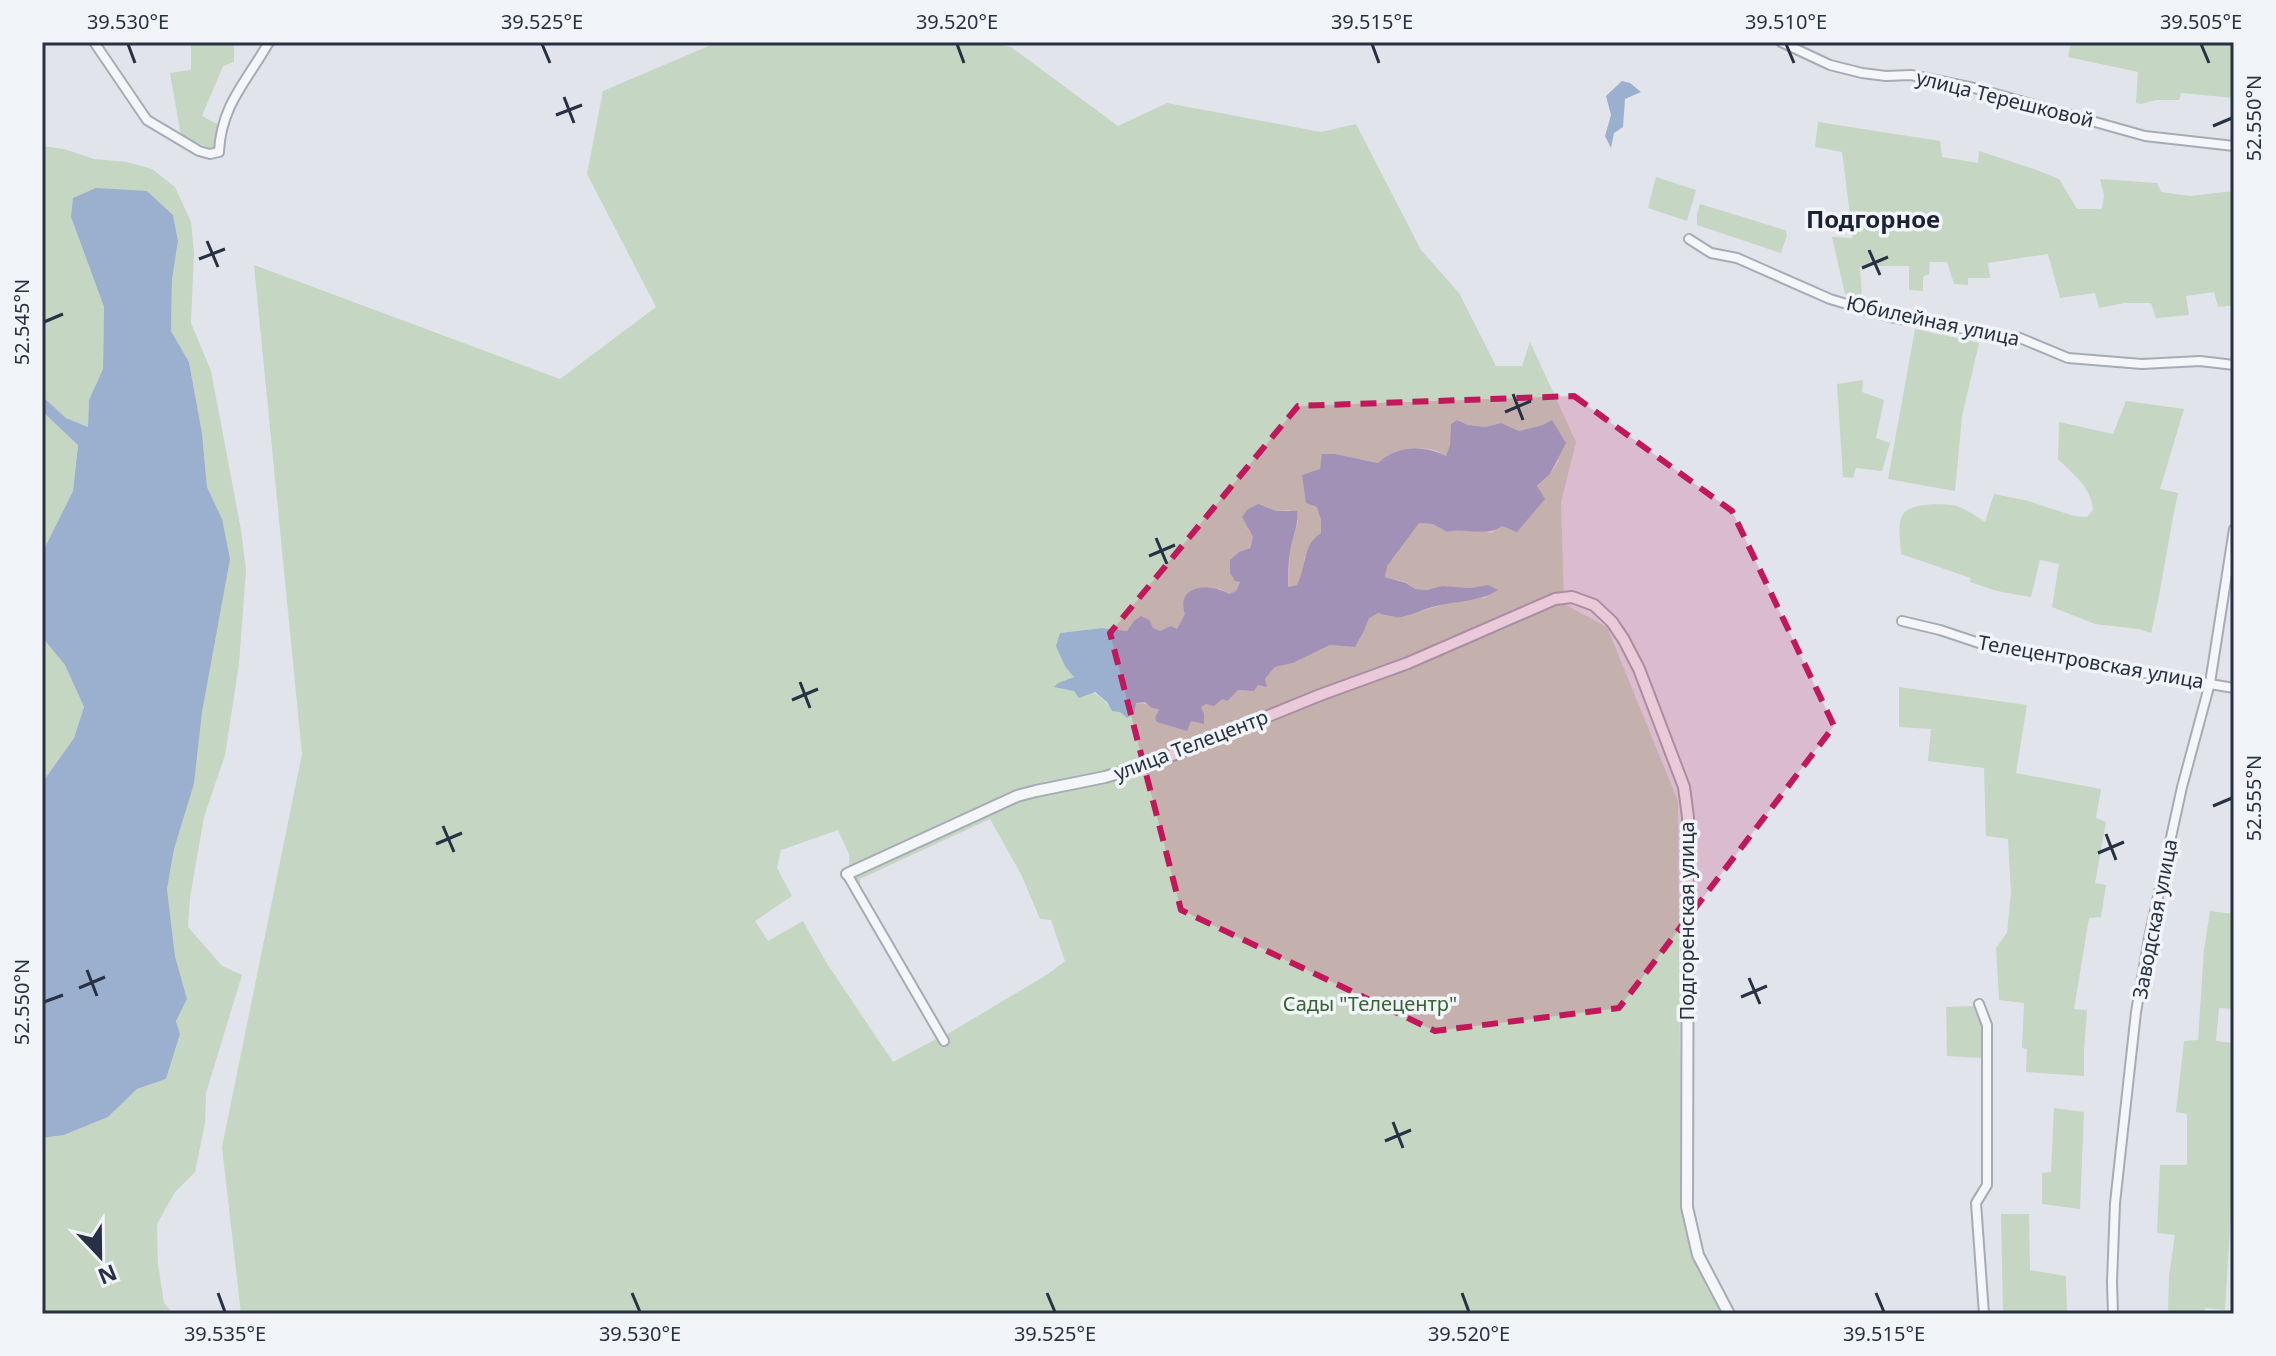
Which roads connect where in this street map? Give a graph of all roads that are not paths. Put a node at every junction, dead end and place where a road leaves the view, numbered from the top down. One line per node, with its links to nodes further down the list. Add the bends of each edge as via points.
1 (94, 42): 2 (street, via 147,120 210,154 219,152 224,118)
2 (269, 42)
3 (1781, 42): 4 (street, улица Терешковой, via 1862,73 1911,75 2145,136)
4 (2234, 146)
5 (1689, 239): 6 (street, Юбилейная улица, via 1711,253 1737,258 1830,299 1890,317 2020,338 2068,358)
6 (2234, 365)
7 (2234, 529): 10 (street, Заводская улица)
8 (1534, 607): 12 (street, улица Телецентр, via 1408,663 1155,762 1017,796); 15 (street, Подгоренская улица, via 1572,597 1594,605 1612,622 1639,669 1684,787 1687,1207 1698,1255)
9 (1902, 621): 10 (street, Телецентровская улица, via 2018,651)
10 (2210, 683): 11 (street, Телецентровская улица); 17 (street, Заводская улица, via 2182,787 2136,1012 2115,1203)
11 (2234, 688)
12 (847, 874): 14 (street, улица Телецентр)
13 (1979, 1004): 16 (street, via 1987,1025 1987,1185 1977,1205)
14 (944, 1041)
15 (1729, 1314)
16 (1984, 1314)
17 (2113, 1314)

